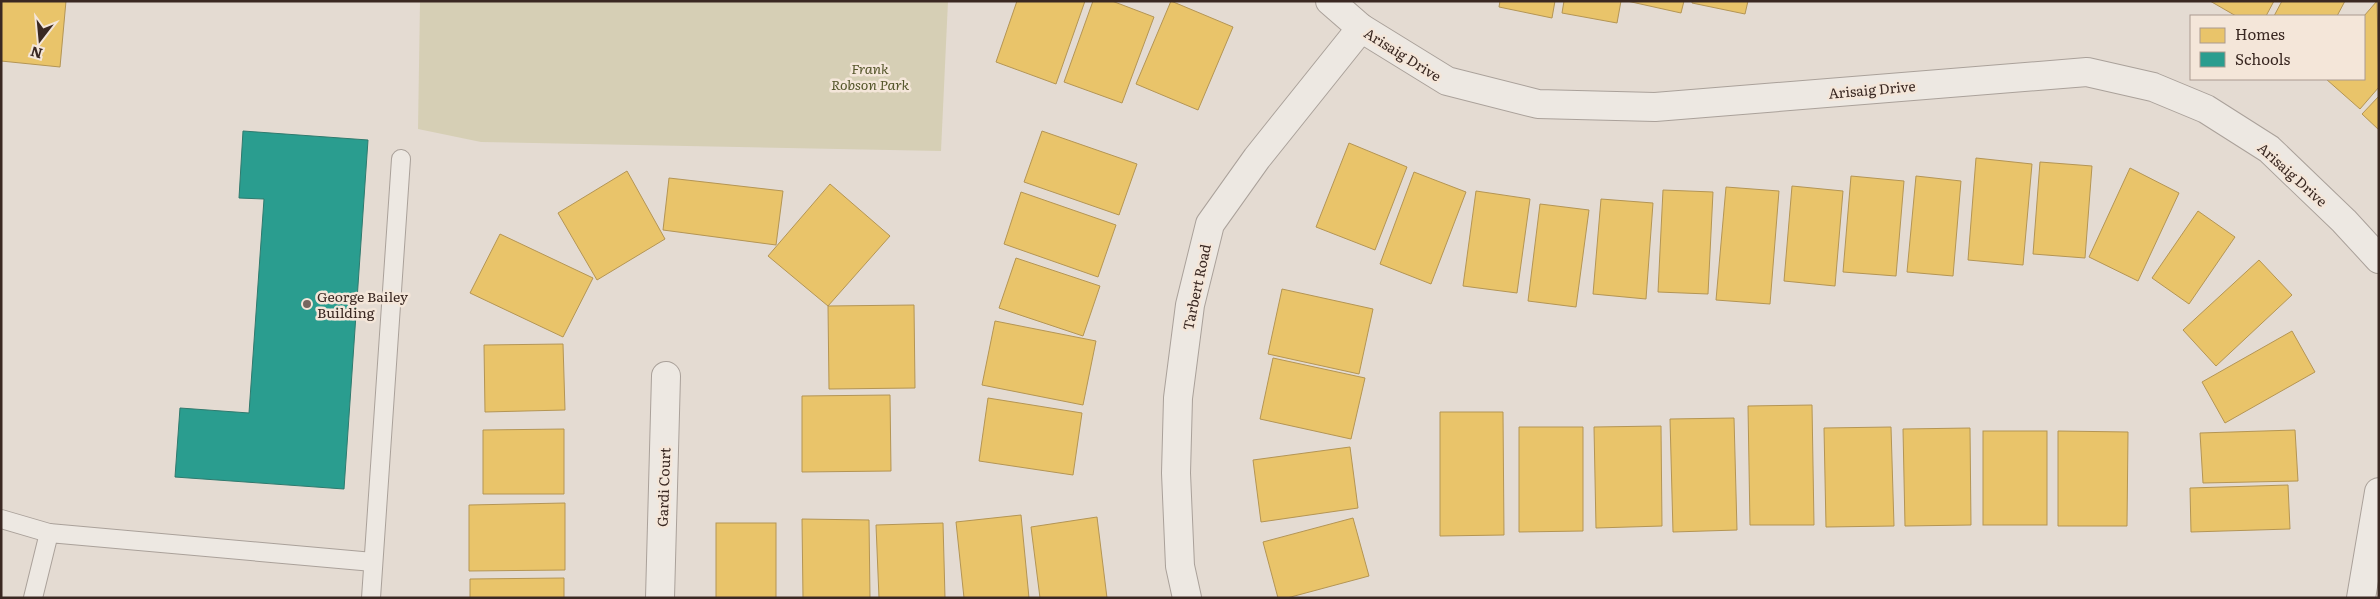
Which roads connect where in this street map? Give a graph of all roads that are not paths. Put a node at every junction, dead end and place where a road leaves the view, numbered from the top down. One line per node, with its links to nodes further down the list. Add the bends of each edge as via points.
1 (1330, 1): 2 (street, Arisaig Drive)
2 (1361, 28): 4 (street, Arisaig Drive, via 1447,81 1538,104 1655,107 2087,72 2153,87 2206,108 2269,149); 13 (street, Tarbert Road, via 1257,158 1210,224 1190,304 1178,398 1176,483 1180,566)
3 (401, 159): 9 (lane)
4 (2379, 259)
5 (666, 376): 12 (street, Gardi Court)
6 (2379, 492): 14 (street)
7 (1, 519): 8 (lane)
8 (49, 533): 9 (lane); 10 (lane)
9 (373, 562): 11 (lane)
10 (32, 598)
11 (371, 598)
12 (660, 598)
13 (1187, 598)
14 (2361, 598)

